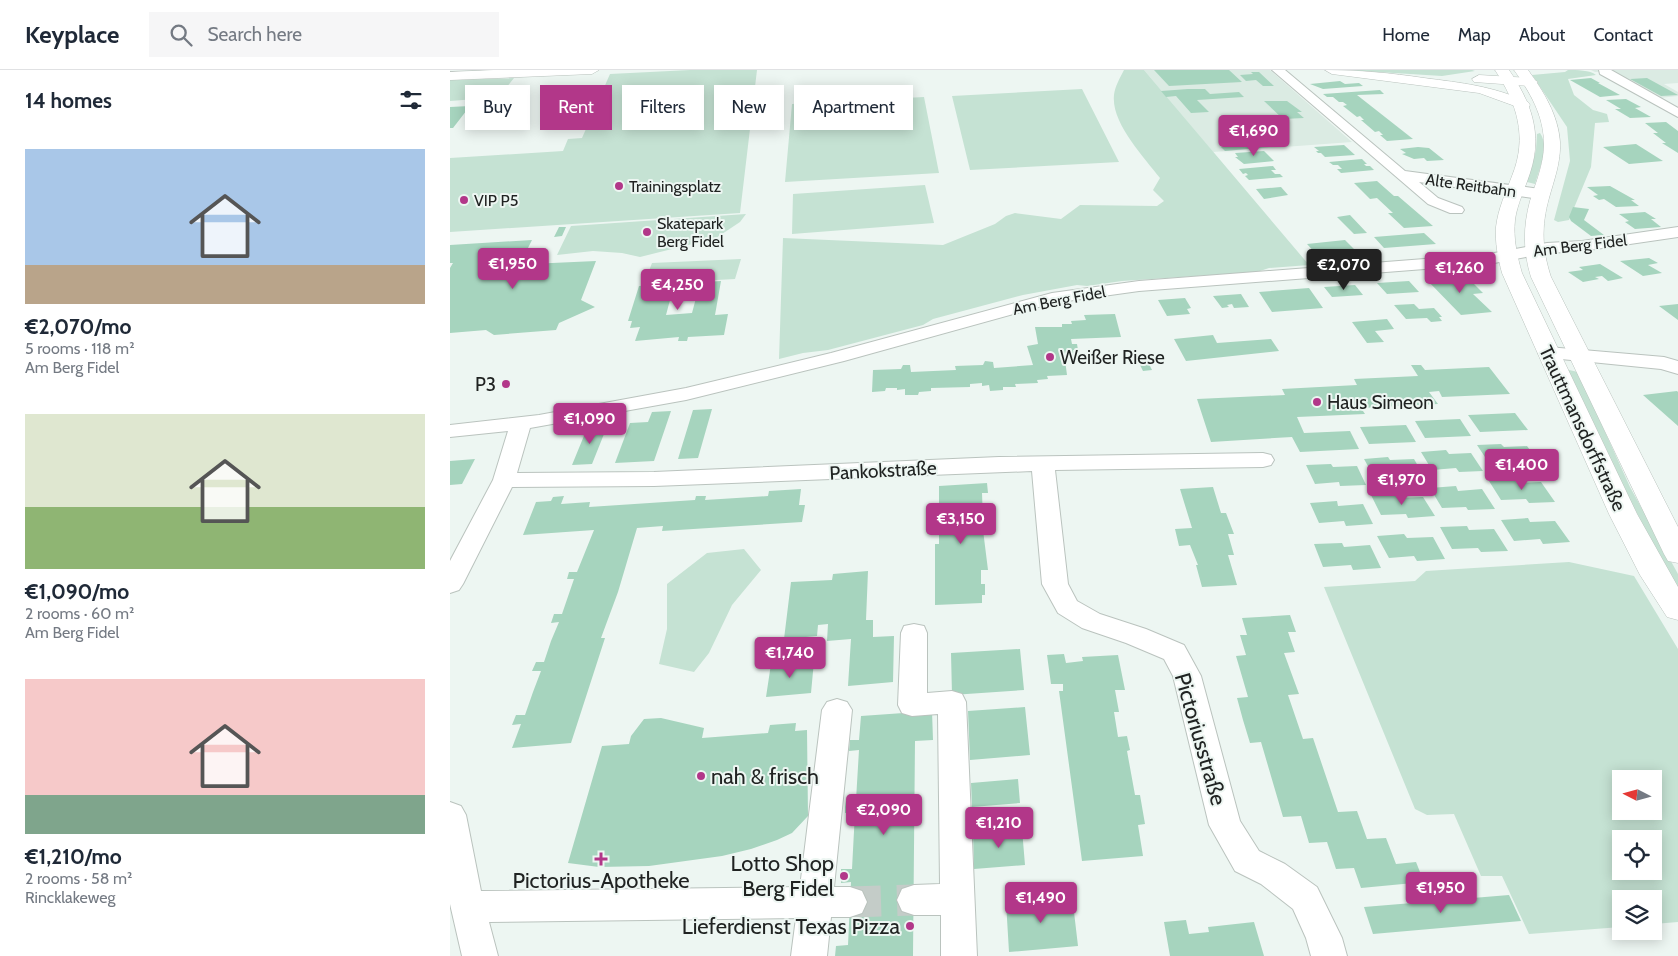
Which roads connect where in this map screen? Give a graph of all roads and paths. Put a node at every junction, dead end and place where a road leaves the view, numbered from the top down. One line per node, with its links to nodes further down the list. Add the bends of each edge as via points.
1 (592, 70): 7 (street)
2 (1278, 70): 15 (street, Alte Reitbahn)
3 (1332, 70): 8 (street)
4 (1484, 70): 9 (street)
5 (1522, 70): 12 (street, Trauttmansdorffstraße)
6 (1604, 71): 14 (street)
7 (450, 76)
8 (1395, 77): 9 (street); 11 (street)
9 (1454, 78): 10 (street)
10 (1508, 78): 11 (street); 12 (street); 13 (street, Trauttmansdorffstraße)
11 (1427, 81): 13 (street, via 1486,91)
12 (1531, 82): 17 (street, Trauttmansdorffstraße, via 1546,108 1552,130 1551,158)
13 (1523, 105): 16 (street, Trauttmansdorffstraße, via 1528,119 1529,142)
14 (1678, 114)
15 (1401, 175): 16 (street, Alte Reitbahn); 18 (street, Alte Reitbahn, via 1432,201)
16 (1515, 190): 17 (street, Alte Reitbahn); 21 (street, Trauttmansdorffstraße, via 1506,220)
17 (1540, 194): 20 (street, Trauttmansdorffstraße, via 1534,224)
18 (1456, 210)
19 (1678, 232): 20 (street, Am Berg Fidel)
20 (1534, 250): 21 (street, Am Berg Fidel); 23 (street, Trauttmansdorffstraße, via 1550,296)
21 (1507, 256): 22 (street, Trauttmansdorffstraße); 25 (street, Am Berg Fidel, via 1489,260 1139,286 1052,298 686,394)
22 (1548, 353): 23 (street); 32 (street, Trauttmansdorffstraße, via 1623,514 1655,575)
23 (1580, 355): 24 (street); 30 (street, Trauttmansdorffstraße)
24 (1678, 368)
25 (522, 424): 26 (street, Am Berg Fidel); 29 (street)
26 (450, 431)
27 (1263, 460): 28 (street, Pankokstraße)
28 (1043, 464): 29 (street, Pankokstraße, via 654,479); 44 (street, Pictoriusstraße, via 1055,584 1067,607 1092,621 1174,652 1187,676 1225,824 1247,861 1274,874 1305,898)
29 (504, 480): 31 (street)
30 (1678, 554)
31 (450, 584)
32 (1678, 610)
33 (914, 633): 36 (street, via 912,705 952,702)
34 (837, 710): 38 (street)
35 (450, 815): 40 (street)
36 (957, 899): 37 (street); 43 (street)
37 (914, 900)
38 (815, 902): 39 (street); 40 (street); 42 (street)
39 (850, 902)
40 (468, 907): 41 (street)
41 (480, 956)
42 (809, 956)
43 (959, 956)
44 (1330, 956)

